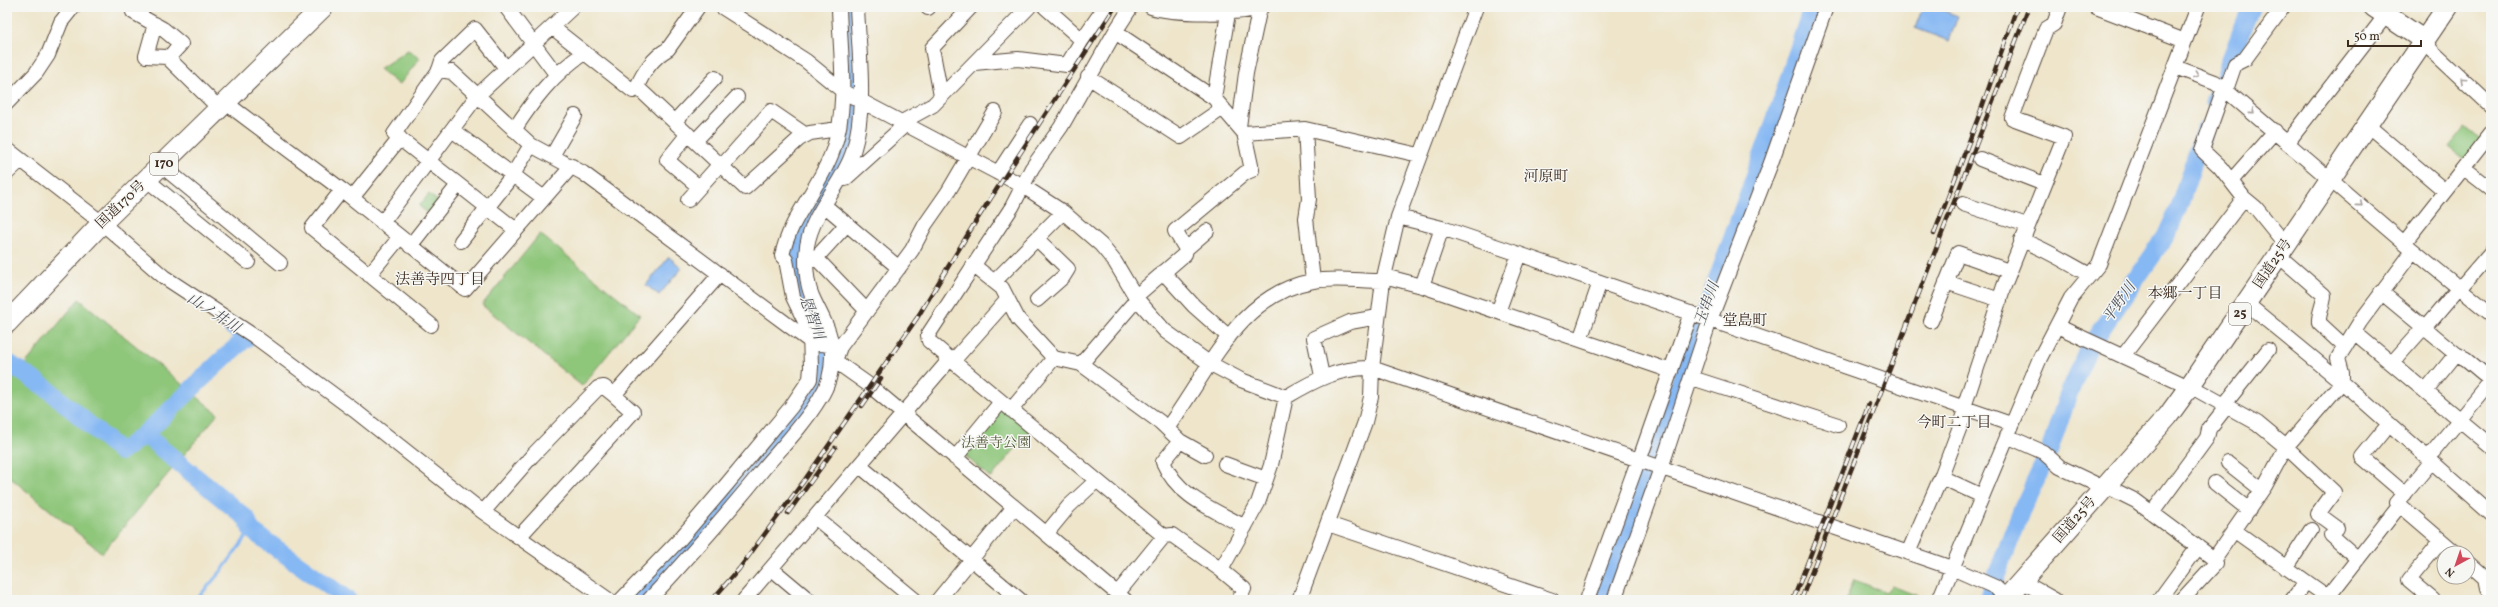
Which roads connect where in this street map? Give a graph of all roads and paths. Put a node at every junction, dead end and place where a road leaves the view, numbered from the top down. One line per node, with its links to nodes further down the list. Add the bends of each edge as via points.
1 (73, 7): 49 (street, via 61,22 48,55 40,67)
2 (135, 7): 26 (street, via 133,12)
3 (323, 7): 51 (highway, 国道170号 / 170)
4 (573, 7): 27 (street)
5 (698, 7): 42 (street, via 668,49 642,74)
6 (722, 7): 44 (street, via 806,61)
7 (839, 7): 44 (street)
8 (857, 7): 48 (street)
9 (971, 7): 46 (street, via 932,48)
10 (1029, 7): 35 (street)
11 (1045, 7): 29 (street)
12 (1105, 7): 29 (street)
13 (1132, 7): 28 (street)
14 (1151, 7): 23 (street, via 1162,11)
15 (1261, 7): 23 (street); 63 (street, via 1246,73)
16 (1826, 7): 152 (street, via 1771,163)
17 (2060, 7): 88 (street, via 2054,24 2046,28 2012,118 2064,137)
18 (2096, 7): 30 (street)
19 (2198, 7): 30 (street)
20 (2283, 7): 43 (street, via 2245,59 2235,64)
21 (2446, 7): 31 (highway, 国道25号 / 25)
22 (511, 9): 32 (street)
23 (1229, 9): 50 (street)
24 (1471, 9): 72 (street)
25 (2383, 10): 31 (highway); 69 (street)
26 (154, 24): 34 (street, via 181,44); 34 (street, via 146,56)
27 (552, 27): 32 (street); 33 (street)
28 (1115, 32): 40 (street); 50 (street)
29 (1082, 40): 35 (street, via 1067,65 1018,59)
30 (2184, 41): 36 (street)
31 (2425, 41): 52 (street, one-way to 31, via 2431,50); 58 (highway, 国道25号 / 25)
32 (532, 44): 37 (street); 39 (street)
33 (584, 53): 39 (street); 42 (street, via 633,91)
34 (168, 58): 51 (street)
35 (974, 63): 46 (street)
36 (2175, 67): 43 (street, one-way to 43); 135 (street, via 2098,264)
37 (506, 68): 38 (street, via 475,29 442,61); 45 (street)
38 (440, 70): 45 (street, via 452,72); 67 (street, via 394,134)
39 (556, 74): 62 (street, via 531,103)
40 (1088, 77): 50 (street, via 1181,137); 90 (street, via 1061,127 1032,168)
41 (715, 78): 55 (street)
42 (636, 87): 55 (street)
43 (2222, 87): 64 (street, one-way to 64); 87 (street, via 2202,150)
44 (842, 91): 48 (street); 59 (street)
45 (477, 96): 61 (street); 62 (street)
46 (941, 96): 56 (street)
47 (737, 97): 68 (street)
48 (859, 100): 56 (street); 92 (street, via 853,153)
49 (7, 103)
50 (1219, 103): 63 (street)
51 (223, 106): 79 (highway, 国道170号 / 170); 96 (street)
52 (2491, 106)
53 (995, 112): 74 (street)
54 (575, 116): 73 (street)
55 (675, 122): 68 (street)
56 (904, 123): 74 (street); 92 (street)
57 (1030, 124): 83 (street)
58 (2366, 124): 85 (highway, 国道25号 / 25); 95 (street)
59 (838, 129): 66 (street); 162 (street, via 828,163 796,215 790,233 785,239 782,256 786,260 793,297 810,332)
60 (1305, 129): 63 (street); 72 (street); 138 (street, via 1309,200 1306,218)
61 (452, 130): 77 (street); 84 (street)
62 (514, 130): 70 (street)
63 (1242, 130): 122 (street, via 1252,170 1244,173 1175,231)
64 (2275, 131): 69 (street); 87 (street)
65 (2491, 133): 81 (street)
66 (806, 135): 78 (street, via 745,188); 78 (street, via 771,110)
67 (400, 138): 77 (street); 96 (street)
68 (692, 138): 78 (street); 91 (street, via 667,160)
69 (2288, 142): 85 (street)
70 (531, 145): 73 (street); 84 (street)
71 (7, 149): 76 (street)
72 (1419, 155): 106 (street)
73 (552, 156): 80 (street)
74 (969, 158): 83 (street); 130 (street)
75 (1980, 159): 88 (street)
76 (21, 160): 82 (street); 107 (street)
77 (429, 162): 89 (street); 109 (street)
78 (721, 165): 91 (street)
79 (162, 166): 86 (highway, 国道170号 / 170); 93 (street)
80 (572, 166): 97 (street); 133 (street)
81 (2464, 168): 94 (street); 95 (street)
82 (7, 173)
83 (998, 173): 90 (street)
84 (512, 176): 97 (street); 103 (street)
85 (2330, 178): 121 (street, one-way to 121); 123 (highway, 国道25号 / 25)
86 (147, 180): 100 (street); 107 (highway, 国道170号 / 170)
87 (2231, 181): 98 (street)
88 (2044, 184): 111 (street)
89 (458, 185): 103 (street); 119 (street)
90 (1023, 186): 105 (street); 129 (street)
91 (699, 187): 99 (street)
92 (837, 187): 102 (street)
93 (189, 188): 100 (street); 104 (street)
94 (2491, 189)
95 (2445, 191): 121 (street)
96 (347, 194): 109 (street); 134 (street, via 312,228)
97 (544, 198): 114 (street)
98 (2244, 198): 123 (street, via 2256,208); 167 (street)
99 (688, 200)
100 (176, 203): 108 (street)
101 (1963, 204): 111 (street)
102 (824, 205): 110 (street); 126 (street, via 810,232)
103 (488, 208): 114 (street); 117 (street)
104 (214, 209): 108 (street); 113 (street)
105 (1063, 212): 116 (street); 144 (street, via 1101,245 1115,262)
106 (1398, 217): 112 (street); 136 (street)
107 (102, 223): 155 (highway, 国道170号 / 170); 213 (street, via 164,277 254,336 354,410)
108 (201, 223): 120 (street)
109 (382, 223): 119 (street)
110 (847, 224): 126 (street); 130 (street)
111 (2027, 225): 118 (street)
112 (1442, 228): 125 (street); 141 (street)
113 (238, 229): 120 (street); 128 (street)
114 (516, 230): 119 (street, via 465,289)
115 (1207, 231): 122 (street)
116 (1037, 239): 137 (street); 146 (street, via 1068,269 1063,277)
117 (461, 240)
118 (2021, 240): 132 (street); 135 (street, via 2044,248)
119 (405, 242): 134 (street)
120 (226, 244): 127 (street)
121 (2409, 247): 142 (street); 143 (street)
122 (1186, 249): 131 (street, via 1182,258)
123 (2282, 251): 148 (highway, 国道25号 / 25); 164 (street, via 2324,295 2324,305 2318,317 2319,323)
124 (2491, 252): 142 (street)
125 (1519, 254): 139 (street); 150 (street)
126 (811, 260): 149 (street); 163 (street, via 812,296 828,327)
127 (248, 262)
128 (280, 263)
129 (974, 265): 137 (street); 169 (street, via 928,334 929,341)
130 (899, 268): 149 (street)
131 (1163, 272): 144 (street); 160 (street, via 1194,306)
132 (2010, 272): 140 (street, via 1958,253); 147 (street)
133 (720, 274): 162 (street); 182 (street)
134 (369, 275): 156 (street)
135 (2090, 275): 157 (street, via 2071,298)
136 (1384, 279): 138 (street); 141 (street); 153 (street)
137 (995, 281): 145 (street)
138 (1313, 281): 160 (street, via 1282,291 1258,305)
139 (1600, 282): 152 (street); 161 (street)
140 (1946, 282): 147 (street); 154 (street)
141 (1422, 286): 150 (street)
142 (2459, 288): 151 (street); 158 (street)
143 (2381, 292): 158 (street); 159 (street)
144 (1136, 298): 170 (street, via 1165,332); 172 (street)
145 (1008, 299): 168 (street, via 1018,319); 169 (street)
146 (1037, 300)
147 (2000, 300): 186 (street)
148 (2247, 304): 179 (street); 180 (highway, 国道25号 / 25)
149 (867, 311): 163 (street)
150 (1498, 312): 161 (street)
151 (2491, 314)
152 (1701, 316): 175 (street); 177 (street); 186 (street)
153 (1378, 317): 174 (street); 176 (street, via 1350,322 1314,338)
154 (1931, 321)
155 (7, 323)
156 (431, 325)
157 (2057, 326): 167 (street); 192 (street, via 2040,358)
158 (2425, 328): 166 (street); 173 (street)
159 (2354, 332): 164 (street); 173 (street)
160 (1229, 337): 170 (street)
161 (1580, 340): 175 (street)
162 (811, 342): 163 (street); 246 (street, via 810,379 791,407 680,539)
163 (834, 346): 171 (street)
164 (2345, 347): 179 (street, via 2338,358)
165 (2268, 350): 184 (street)
166 (2456, 354): 178 (street, via 2466,359); 181 (street)
167 (2123, 356): 180 (street)
168 (1054, 358): 172 (street); 185 (street)
169 (952, 360): 185 (street); 187 (street)
170 (1209, 363): 183 (street, via 1241,380); 191 (street, via 1192,393)
171 (833, 364): 187 (street); 247 (street, via 821,398 808,416)
172 (1081, 364): 191 (street)
173 (2392, 364): 181 (street)
174 (1372, 368): 176 (street, via 1359,368); 199 (street); 217 (street, via 1371,397 1365,422)
175 (1671, 371): 199 (street)
176 (1322, 376): 183 (street)
177 (1692, 378): 190 (street); 199 (street)
178 (2491, 381): 188 (street)
179 (2342, 382): 189 (street); 195 (street)
180 (2190, 386): 184 (street); 207 (highway, 国道25号 / 25, via 2168,416)
181 (2426, 391): 188 (street)
182 (614, 395): 213 (street, via 604,387 598,388 532,456); 223 (street, via 633,412)
183 (1286, 397): 204 (street)
184 (2225, 405): 195 (street, via 2257,424); 214 (street, via 2209,429 2207,438)
185 (1006, 406): 197 (street); 205 (street)
186 (1966, 407): 192 (street); 203 (street)
187 (904, 414): 197 (street); 202 (street)
188 (2460, 419): 194 (street); 198 (street)
189 (2389, 424): 198 (street); 210 (street, via 2362,457)
190 (1838, 425)
191 (1167, 428): 193 (street)
192 (2009, 430): 207 (street, via 2060,467); 209 (street)
193 (1180, 441): 196 (street); 218 (street, via 1162,462 1175,484 1191,498)
194 (2491, 446)
195 (2286, 447): 208 (street); 230 (street, via 2334,492 2318,514 2337,528 2331,535)
196 (1205, 455)
197 (956, 458): 211 (street)
198 (2430, 459): 210 (street); 215 (street)
199 (1646, 463): 227 (street); 256 (street); 257 (street)
200 (2228, 463): 208 (street)
201 (1225, 464): 204 (street)
202 (860, 466): 216 (street); 228 (street)
203 (1942, 477): 209 (street); 227 (street)
204 (1266, 479): 218 (street, via 1258,503)
205 (1096, 481): 221 (street); 222 (street)
206 (2215, 483): 212 (street)
207 (2105, 487): 214 (street); 236 (highway, 国道25号 / 25)
208 (2262, 490): 212 (street)
209 (1982, 496): 231 (street)
210 (2402, 500): 224 (street); 230 (street)
211 (1014, 506): 221 (street); 228 (street)
212 (2249, 510): 220 (street)
213 (483, 512): 223 (street)
214 (2152, 513): 226 (street)
215 (2491, 514)
216 (816, 518): 233 (street); 250 (street)
217 (1328, 524): 254 (street); 255 (street)
218 (1245, 527): 234 (street)
219 (2311, 530): 232 (street)
220 (2235, 531): 229 (street); 232 (street)
221 (1046, 534): 242 (street)
222 (1164, 536): 234 (street, via 1172,534); 242 (street)
223 (519, 537): 245 (street)
224 (2441, 541): 225 (street); 261 (street, via 2409,580)
225 (2446, 545)
226 (2198, 547): 229 (street); 237 (street)
227 (1908, 553): 231 (street)
228 (972, 559): 251 (street); 252 (street)
229 (2214, 559): 241 (street, via 2215,564)
230 (2358, 559): 243 (street)
231 (1952, 568): 239 (street); 258 (street)
232 (2286, 568): 238 (street)
233 (772, 569): 248 (street); 249 (street)
234 (1221, 570): 253 (street, via 1244,589)
235 (2476, 571): 240 (street, via 2485,578 2487,588)
236 (2022, 581): 239 (highway, 国道25号 / 25); 259 (street)
237 (2173, 581): 241 (street); 244 (street)
238 (2306, 582): 243 (street); 260 (street)
239 (1999, 592)
240 (2491, 592)
241 (2186, 596)
242 (1121, 597)
243 (2330, 598)
244 (2160, 599)
245 (609, 600)
246 (621, 600)
247 (649, 600)
248 (744, 600)
249 (809, 600)
250 (915, 600)
251 (938, 600)
252 (1020, 600)
253 (1239, 600)
254 (1299, 600)
255 (1552, 600)
256 (1586, 600)
257 (1614, 600)
258 (1939, 600)
259 (2055, 600)
260 (2292, 600)
261 (2433, 600)

